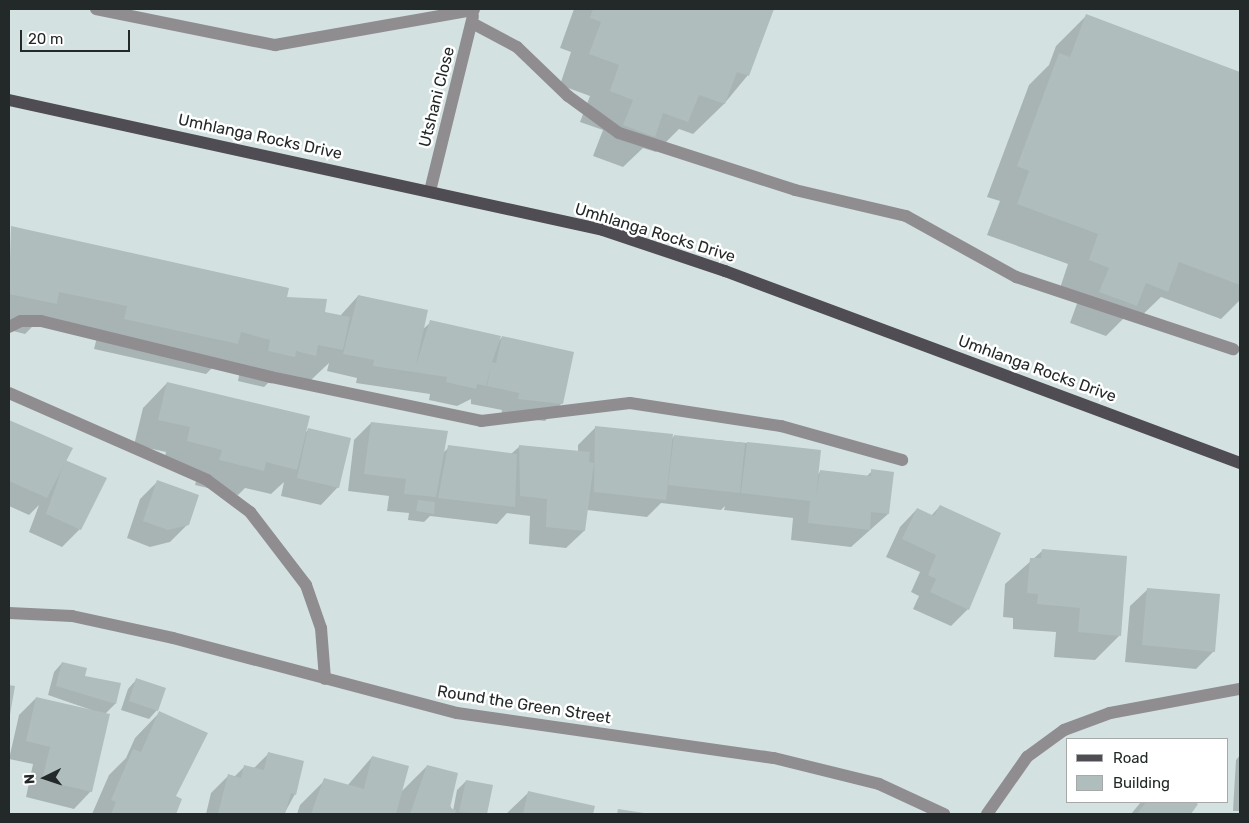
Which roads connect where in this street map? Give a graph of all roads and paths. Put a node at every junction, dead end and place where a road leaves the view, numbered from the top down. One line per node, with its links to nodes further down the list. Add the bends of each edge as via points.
1 (96, 9): 2 (street, Utshani Close, via 276,45)
2 (475, 10): 3 (street, Utshani Close)
3 (472, 23): 5 (street, Utshani Close); 7 (street, via 517,47 568,96 619,133 795,190 906,216 1016,277)
4 (9, 100): 5 (main road, Umhlanga Rocks Drive)
5 (430, 191): 10 (main road, Umhlanga Rocks Drive, via 603,230 725,270)
6 (9, 327): 9 (street, via 21,321 40,321 271,377 481,421 630,403 781,426)
7 (1233, 349)
8 (9, 393): 12 (street, via 207,480 250,512 306,585 321,628)
9 (902, 460)
10 (1240, 463)
11 (9, 613): 12 (street, Round the Green Street, via 72,616)
12 (325, 678): 14 (street, Round the Green Street, via 457,713 774,758 879,784)
13 (1240, 689): 15 (street, via 1110,713 1064,730 1027,757)
14 (944, 814)
15 (987, 814)

